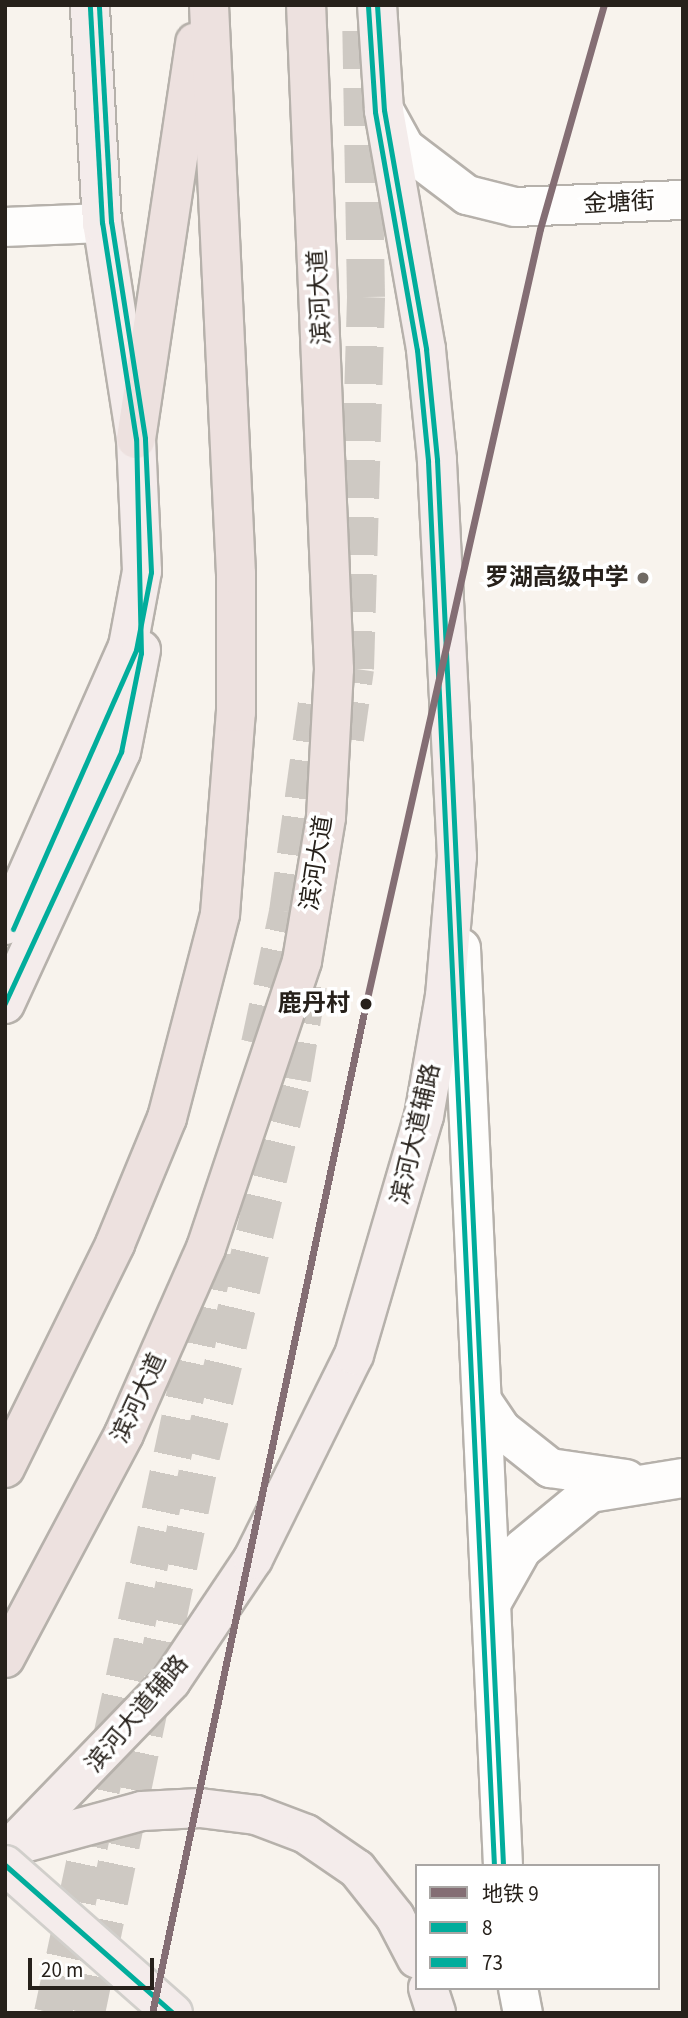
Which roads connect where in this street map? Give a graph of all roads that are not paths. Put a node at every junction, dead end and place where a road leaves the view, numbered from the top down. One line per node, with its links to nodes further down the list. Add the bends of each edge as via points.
1 (90, 5): 8 (main road)
2 (201, 5): 10 (highway)
3 (209, 5): 15 (highway, via 236,575 234,750 220,914 167,1118 116,1244)
4 (306, 5): 19 (highway, 滨河大道, via 334,669 326,817 302,961 206,1248 124,1434)
5 (377, 5): 6 (main road, 滨河大道辅路)
6 (384, 110): 7 (street, 金塘街, via 405,148 467,195 515,206 555,207); 11 (main road, 滨河大道辅路, via 426,349 437,460)
7 (683, 200)
8 (102, 223): 9 (street); 10 (main road)
9 (5, 227)
10 (136, 439): 12 (main road, via 142,571 128,646)
11 (457, 857): 14 (street); 20 (main road, 滨河大道辅路, via 445,996 424,1116 354,1355 315,1443 253,1559 171,1681)
12 (19, 937): 13 (main road)
13 (5, 1004)
14 (484, 1402): 17 (street, via 501,1429 550,1468); 18 (street)
15 (5, 1468)
16 (683, 1478): 17 (street)
17 (639, 1480): 18 (street, via 590,1493 522,1549)
18 (490, 1606): 21 (street)
19 (5, 1658)
20 (5, 1855): 23 (main road, via 39,1836 114,1815 200,1808 256,1815 306,1833 357,1869 395,1917)
21 (503, 1864)
22 (5, 1865): 26 (main road, bridge)
23 (415, 1955)
24 (429, 1990): 27 (main road)
25 (519, 1990): 28 (street)
26 (173, 2013)
27 (436, 2013)
28 (523, 2013)

